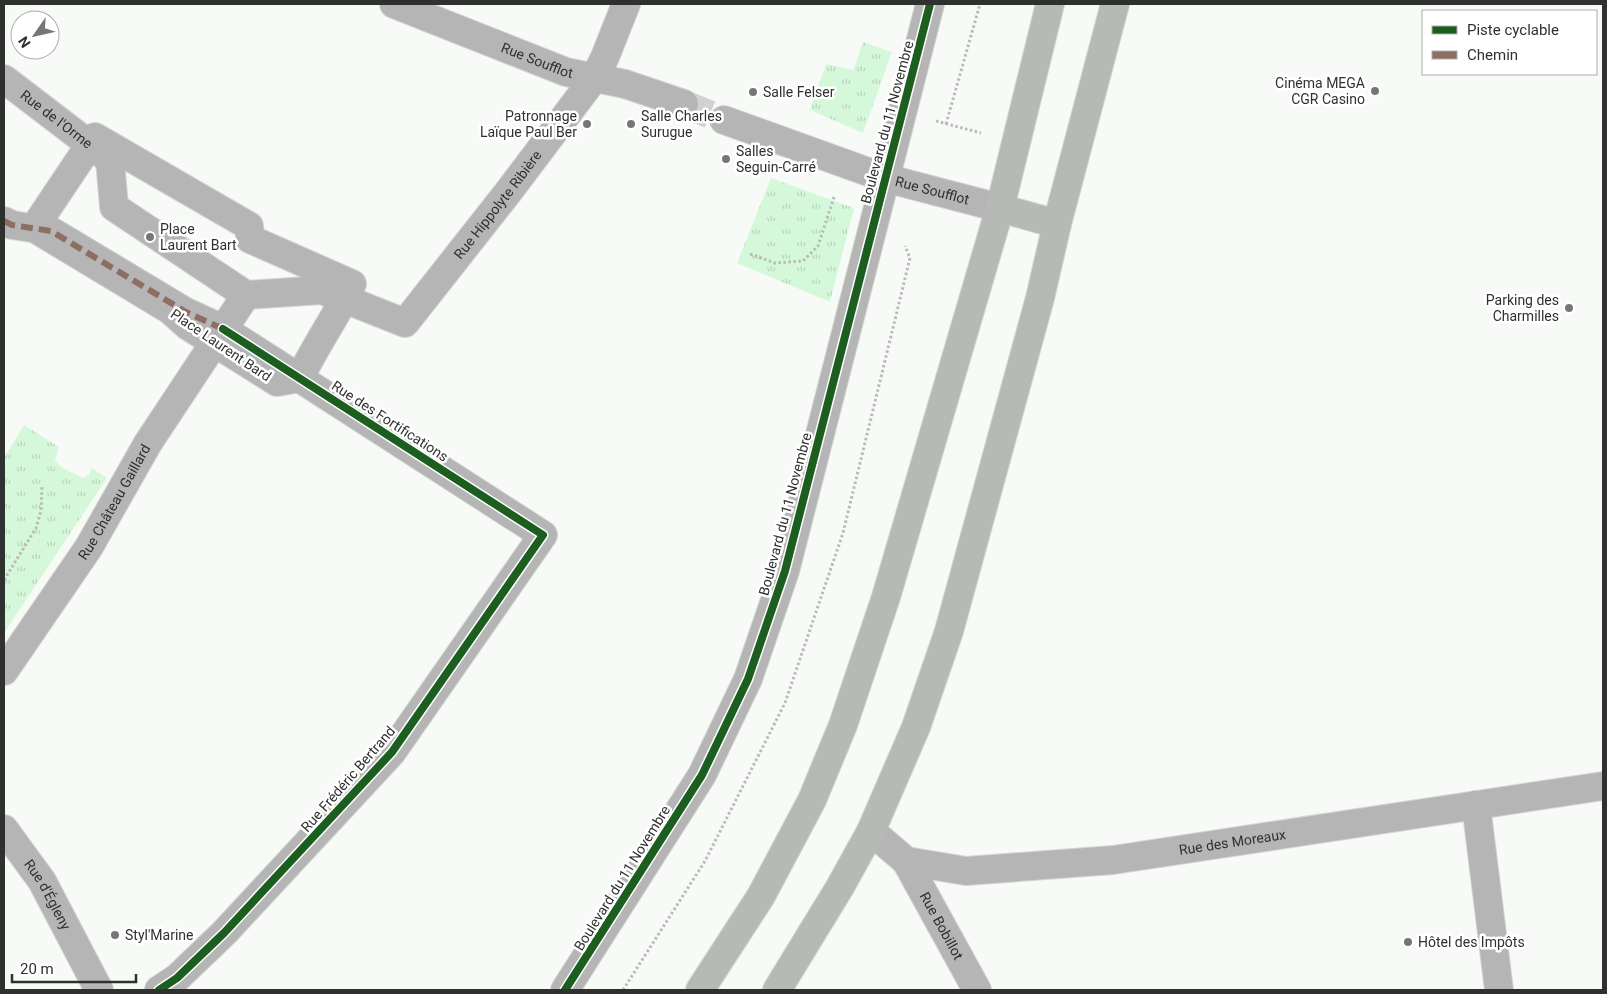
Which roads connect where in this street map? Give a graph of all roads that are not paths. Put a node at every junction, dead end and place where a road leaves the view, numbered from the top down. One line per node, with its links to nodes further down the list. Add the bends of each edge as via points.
1 (394, 4): 6 (street, Rue Soufflot, via 566,72)
2 (626, 4): 6 (street, Rue Hippolyte Ribière)
3 (930, 4): 11 (street, Boulevard du 11 Novembre)
4 (1050, 4): 12 (main road)
5 (1115, 4): 14 (main road)
6 (594, 78): 8 (street, Rue Soufflot, via 625,84); 16 (street, Rue Hippolyte Ribière, via 405,323)
7 (4, 79): 10 (street, Rue de l'Orme)
8 (684, 104)
9 (724, 120): 11 (street, Rue Soufflot)
10 (100, 153): 15 (street); 16 (street, via 95,137 249,226 250,239 352,284); 17 (street, via 114,207)
11 (885, 178): 12 (street, Rue Soufflot); 29 (street, Boulevard du 11 Novembre, via 785,571 748,679 702,775)
12 (1000, 208): 14 (main road); 30 (main road, via 886,597 843,725 812,800 761,896)
13 (4, 221): 15 (street, Rue des Fortifications)
14 (1058, 224): 25 (main road, via 949,631 916,727)
15 (34, 228): 18 (street, Rue des Fortifications, via 51,231)
16 (333, 294): 17 (street); 19 (street)
17 (246, 295): 18 (street, Place Laurent Bard)
18 (219, 335): 19 (street, Rue des Fortifications); 21 (street, Rue Château Gaillard, via 148,444 89,547)
19 (300, 378): 20 (street, Rue des Fortifications)
20 (543, 535): 28 (street, Rue Frédéric Bertrand, via 392,752 224,933)
21 (4, 672)
22 (1603, 786): 23 (street, Rue des Moreaux)
23 (1476, 805): 26 (street, Rue des Moreaux, via 1113,860 966,871); 33 (street)
24 (4, 829): 27 (street, Rue d'Égleny, via 42,881)
25 (871, 831): 26 (street); 31 (main road)
26 (906, 861): 32 (street, Rue Bobillot)
27 (99, 990)
28 (160, 990)
29 (565, 990)
30 (700, 990)
31 (777, 990)
32 (976, 990)
33 (1499, 990)

